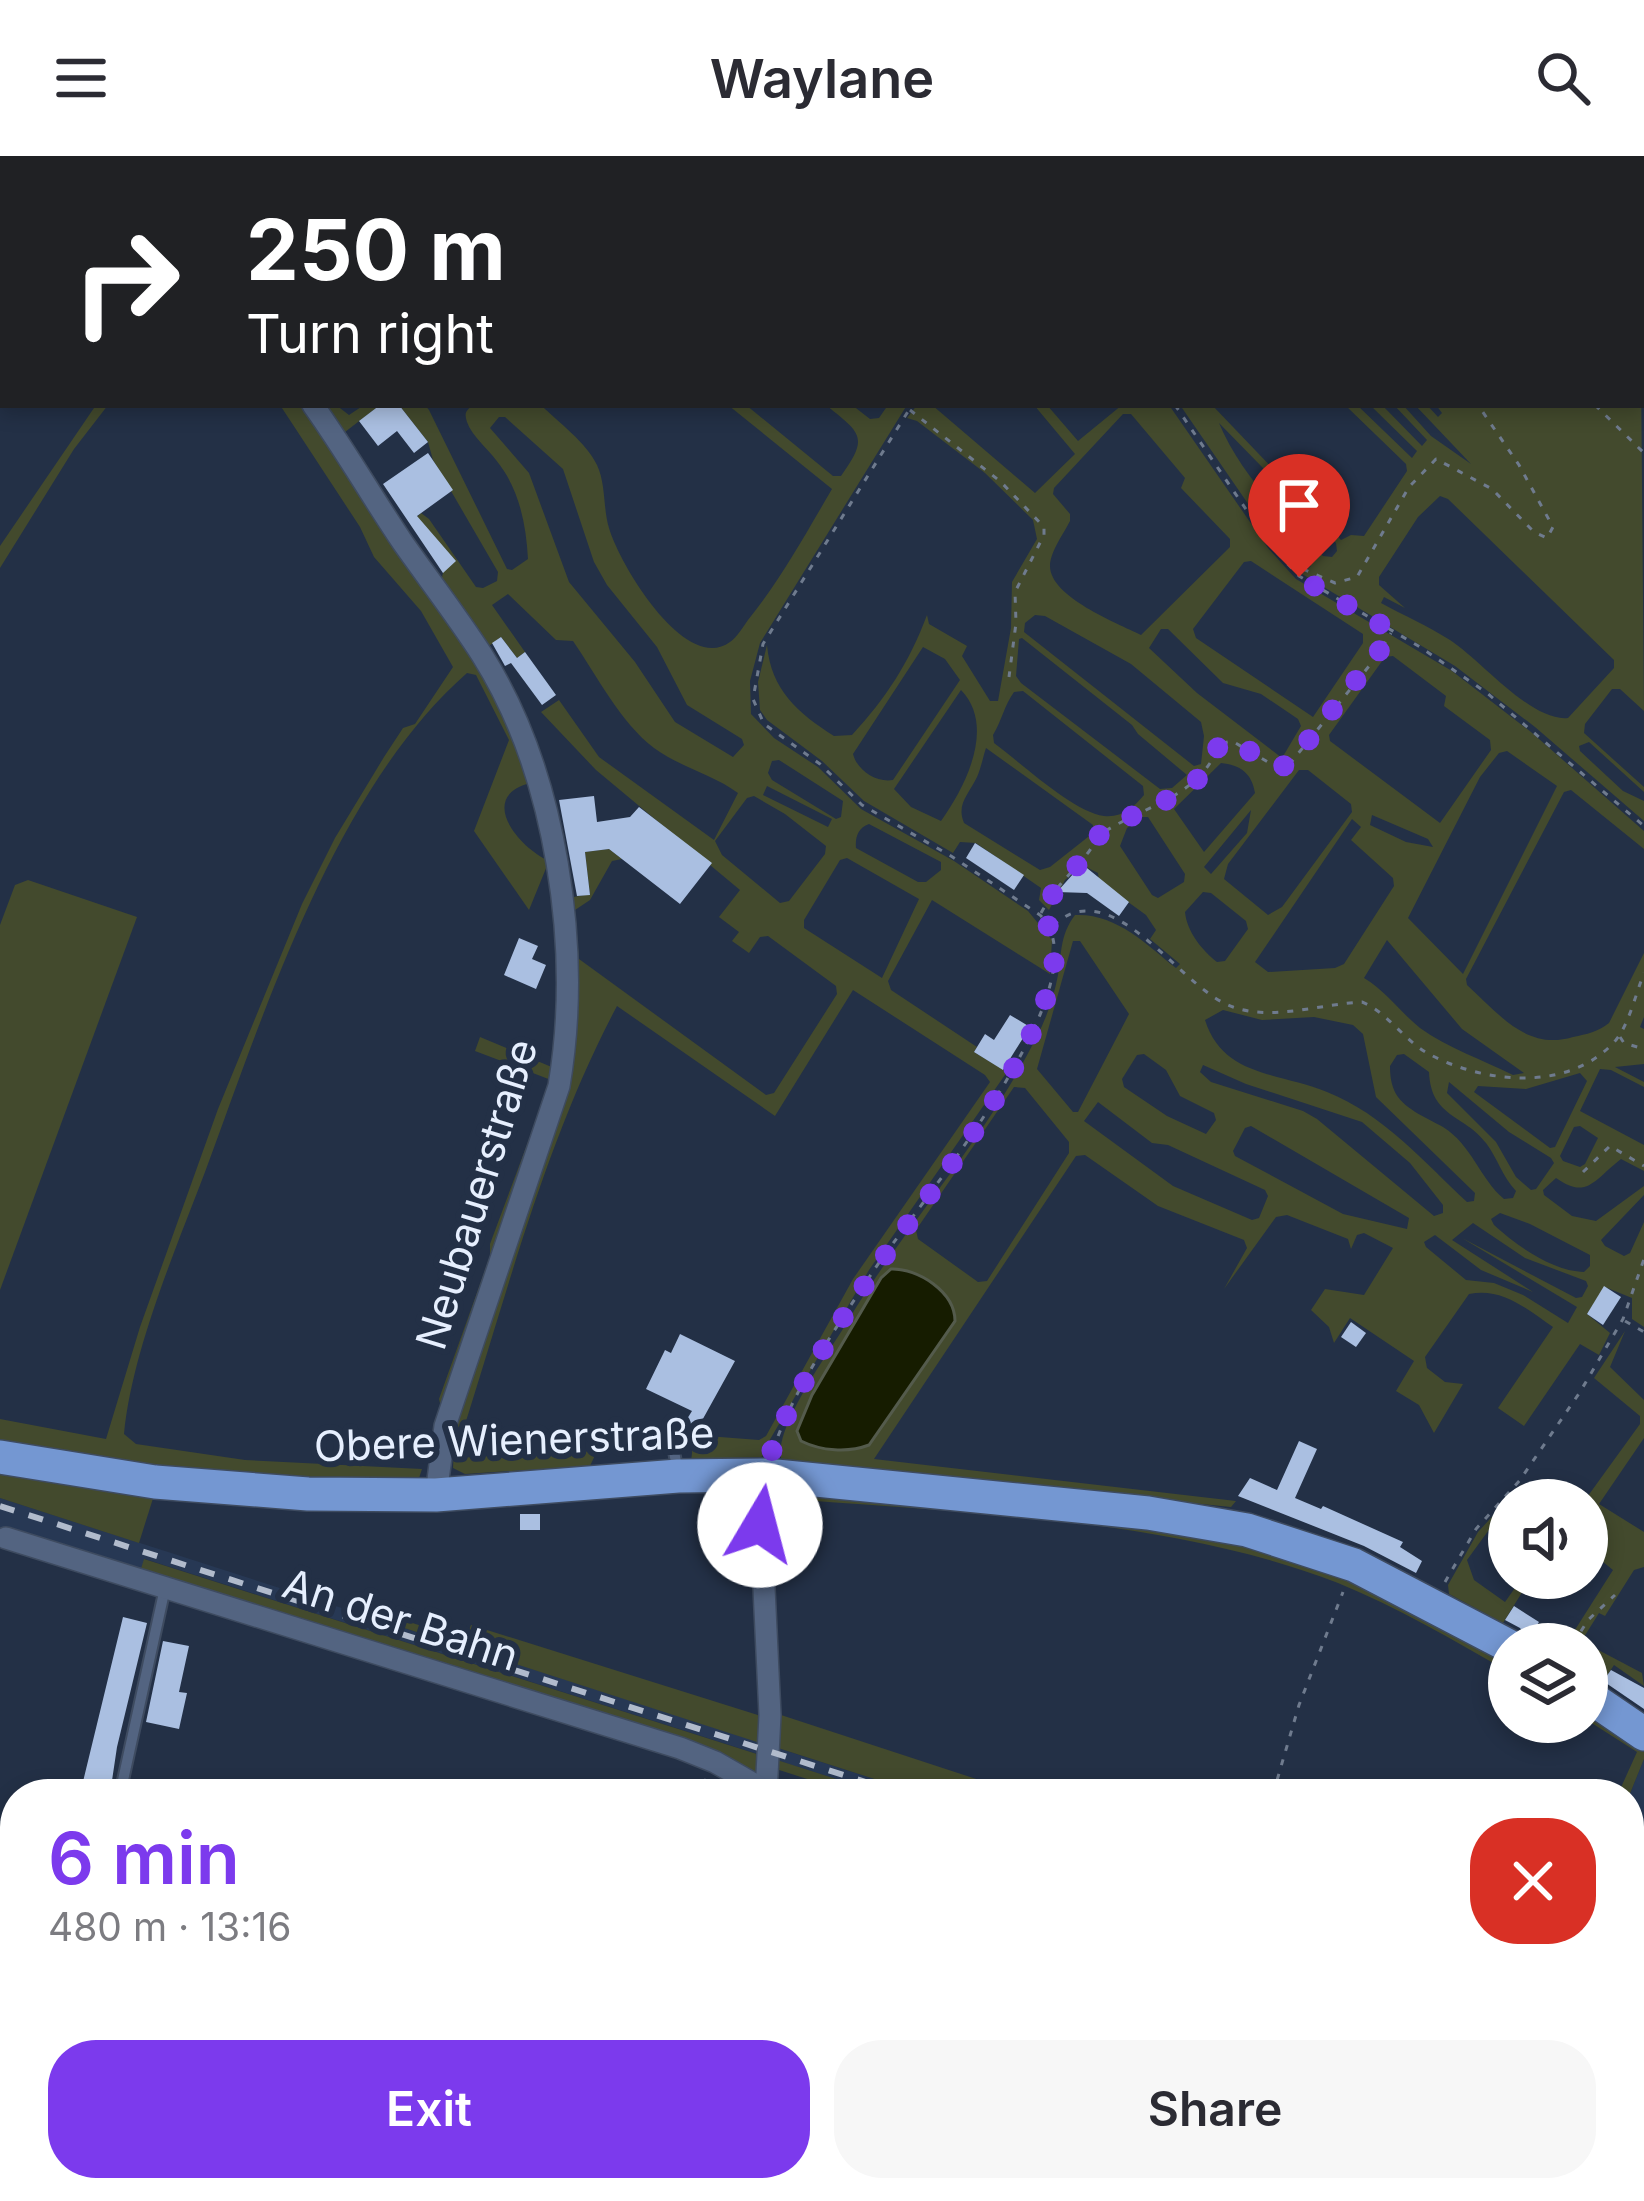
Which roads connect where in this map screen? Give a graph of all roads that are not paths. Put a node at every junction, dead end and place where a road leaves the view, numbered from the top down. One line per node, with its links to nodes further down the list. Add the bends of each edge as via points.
1 (315, 408): 6 (street, Neubauerstraße, via 483,657 539,781 557,862 568,995 559,1087 445,1426)
2 (663, 1442): 5 (lane, via 673,1446)
3 (0, 1457): 6 (main road, Obere Wienerstraße, via 232,1489)
4 (766, 1475): 5 (main road, Obere Wienerstraße); 9 (main road, Obere Wienerstraße, via 1207,1522 1354,1565); 14 (street, via 760,1525)
5 (678, 1476): 6 (main road, Obere Wienerstraße)
6 (436, 1495)
7 (6, 1538): 8 (street, An der Bahn)
8 (165, 1588): 12 (lane); 13 (street, An der Bahn, via 680,1748)
9 (1488, 1634)
10 (1608, 1709): 11 (main road)
11 (1644, 1734)
12 (123, 1779)
13 (743, 1779)
14 (767, 1779)

